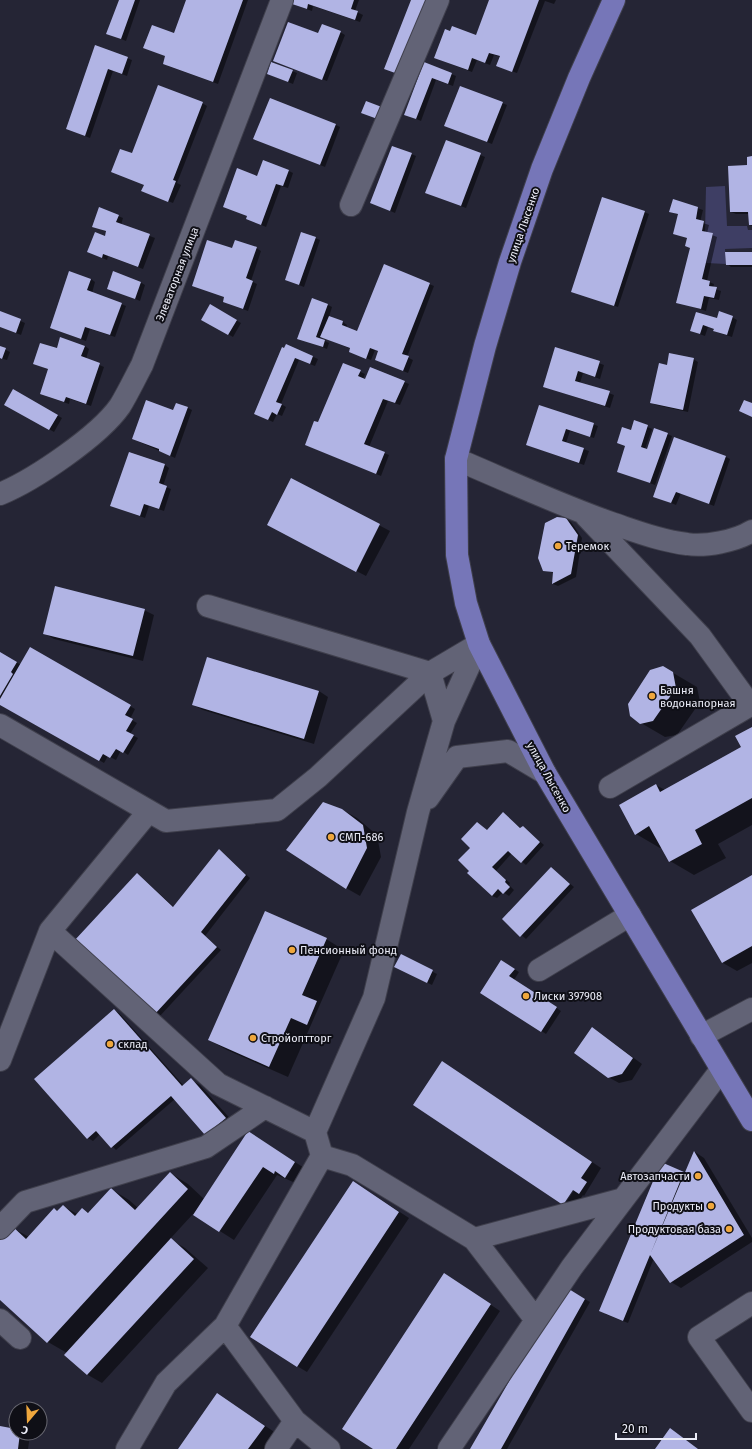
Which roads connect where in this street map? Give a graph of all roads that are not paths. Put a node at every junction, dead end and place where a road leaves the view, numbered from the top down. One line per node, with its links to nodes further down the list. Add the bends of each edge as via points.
1 (282, 0): 6 (street, Элеваторная улица, via 142,365 120,406 100,428 51,466)
2 (438, 0): 4 (street)
3 (614, 0): 5 (main road, улица Лысенко, via 542,169 485,346)
4 (351, 205)
5 (456, 459): 7 (street); 10 (main road, улица Лысенко, via 457,555 466,603)
6 (0, 494)
7 (583, 513): 8 (street, via 655,538 689,544 719,542 744,536); 12 (street, via 700,636)
8 (752, 531)
9 (208, 606): 11 (street)
10 (479, 644): 11 (street); 13 (street); 15 (main road, улица Лысенко)
11 (430, 673): 13 (street); 17 (street, via 318,777 277,810 166,821)
12 (751, 704): 16 (street)
13 (444, 722): 18 (street)
14 (0, 725): 17 (street)
15 (545, 773): 18 (street, via 508,751 457,757); 19 (main road, улица Лысенко)
16 (610, 787)
17 (149, 811): 20 (street)
18 (418, 812): 28 (street, via 374,998)
19 (630, 915): 21 (street); 23 (main road, улица Лысенко)
20 (50, 932): 24 (street); 26 (street, via 218,1084)
21 (539, 970)
22 (752, 1009): 23 (street)
23 (701, 1036): 25 (main road, улица Лысенко)
24 (0, 1060)
25 (721, 1070): 27 (main road, улица Лысенко); 30 (street)
26 (265, 1107): 28 (street); 31 (street, via 206,1148 25,1202)
27 (752, 1120)
28 (315, 1132): 29 (street)
29 (322, 1156): 32 (street, via 352,1165); 36 (street)
30 (623, 1199): 32 (street); 35 (street)
31 (0, 1228)
32 (474, 1239): 35 (street)
33 (752, 1303): 38 (street, via 699,1338)
34 (0, 1320): 37 (street)
35 (536, 1320): 43 (street)
36 (225, 1326): 39 (street); 40 (street, via 166,1383)
37 (20, 1338)
38 (752, 1411)
39 (295, 1421): 41 (street); 42 (street)
40 (127, 1449)
41 (276, 1449)
42 (330, 1449)
43 (449, 1449)

